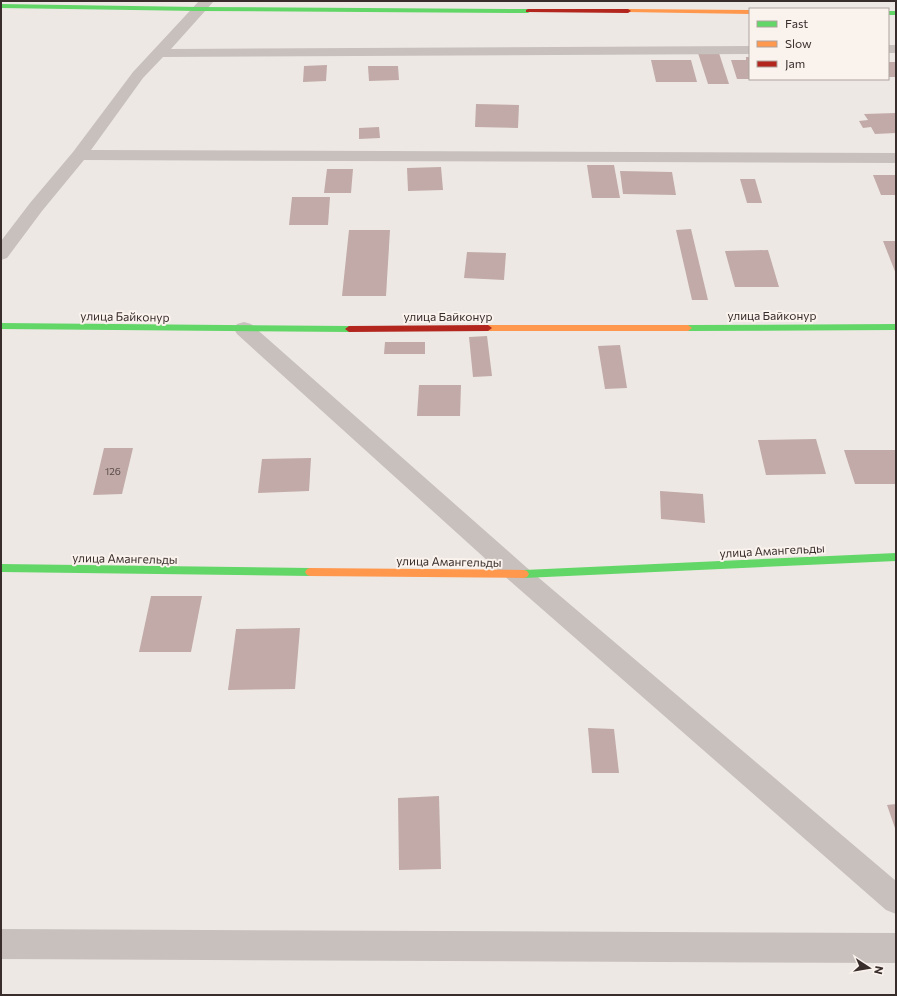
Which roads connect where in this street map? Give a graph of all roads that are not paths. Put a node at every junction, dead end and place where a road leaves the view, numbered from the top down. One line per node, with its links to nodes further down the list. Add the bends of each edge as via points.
1 (120, 4): 2 (street); 3 (street)
2 (202, 5): 4 (street); 6 (street)
3 (1, 6)
4 (749, 12)
5 (749, 50): 6 (street)
6 (158, 53): 7 (street, via 138,75)
7 (79, 155): 8 (street); 9 (street)
8 (896, 158)
9 (1, 254)
10 (1, 326): 12 (street, улица Байконур)
11 (896, 327): 12 (street, улица Байконур)
12 (244, 329): 15 (street)
13 (896, 557): 15 (street, улица Амангельды)
14 (1, 568): 15 (street, улица Амангельды)
15 (518, 574): 16 (street)
16 (896, 900)
17 (1, 944): 18 (street)
18 (896, 948)

